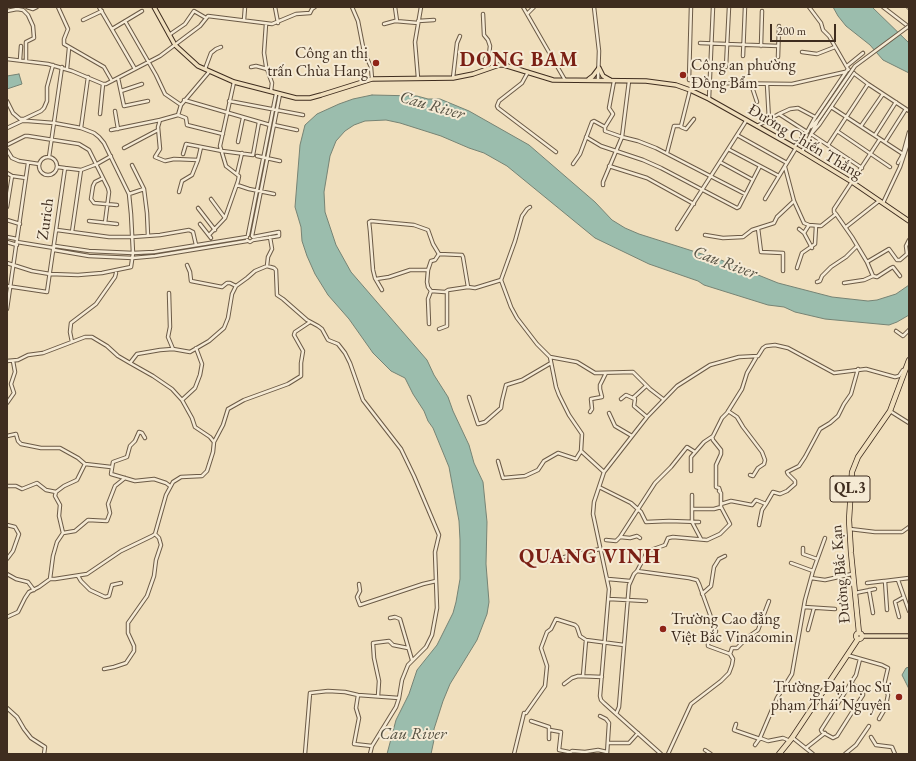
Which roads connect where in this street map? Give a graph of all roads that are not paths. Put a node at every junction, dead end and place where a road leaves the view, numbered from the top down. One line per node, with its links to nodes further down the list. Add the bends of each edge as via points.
1 (27, 7): 2 (street); 22 (street)
2 (37, 7)
3 (58, 7): 55 (street, via 68,26 63,42)
4 (99, 7): 23 (street)
5 (154, 7): 43 (main road, Đường Chiến Thắng)
6 (245, 7): 30 (street)
7 (275, 7): 36 (street)
8 (315, 7): 36 (street, via 310,13 296,14)
9 (352, 7): 83 (street, via 358,21 364,52 371,67)
10 (395, 7): 33 (street)
11 (421, 7): 35 (street)
12 (523, 7): 27 (street)
13 (534, 7): 27 (street)
14 (594, 7): 69 (street)
15 (691, 7): 91 (street, via 688,78 691,81)
16 (713, 7): 46 (street)
17 (729, 7): 48 (street)
18 (745, 7): 49 (street)
19 (809, 7): 54 (street)
20 (884, 7): 39 (street)
21 (9, 9): 22 (street)
22 (23, 10): 62 (street, via 28,15 34,36 26,42)
23 (102, 11): 29 (street); 42 (street)
24 (142, 11): 32 (street)
25 (762, 11): 51 (street)
26 (483, 14): 74 (street, via 484,35 490,46 489,55 485,59)
27 (527, 14): 88 (street)
28 (206, 18): 30 (street, via 210,16); 43 (street, via 194,12 186,24); 47 (street, via 200,26)
29 (83, 20)
30 (244, 20): 37 (street)
31 (434, 20): 35 (street)
32 (125, 21): 42 (street); 63 (street)
33 (397, 21): 35 (street); 38 (street)
34 (909, 21): 39 (street)
35 (418, 22): 81 (street, via 415,42)
36 (278, 23): 37 (street)
37 (266, 24): 72 (street, via 264,53)
38 (384, 24)
39 (905, 24): 41 (street)
40 (779, 26): 52 (street)
41 (909, 27): 127 (street, bridge, via 855,66)
42 (112, 29): 71 (street)
43 (168, 36): 47 (main road, Đường Chiến Thắng)
44 (460, 36): 82 (street)
45 (700, 43): 46 (street)
46 (711, 44): 48 (street); 91 (street)
47 (175, 45): 63 (street); 73 (main road, Đường Chiến Thắng)
48 (727, 45): 49 (street); 65 (street)
49 (744, 45): 51 (street); 58 (street)
50 (21, 46): 61 (street)
51 (761, 46): 52 (street)
52 (778, 46): 59 (street)
53 (221, 47): 73 (street, via 211,54)
54 (835, 47): 56 (street, via 817,54); 68 (street)
55 (69, 48): 70 (street); 87 (street, via 104,67)
56 (802, 52)
57 (863, 53): 68 (street)
58 (743, 56)
59 (778, 57)
60 (7, 60): 61 (street)
61 (20, 60): 62 (street)
62 (26, 61): 64 (street)
63 (149, 62): 71 (street); 110 (street, via 165,94)
64 (53, 65): 66 (street); 105 (street, via 44,108 20,119 13,113)
65 (726, 66)
66 (62, 67): 70 (street); 130 (street)
67 (251, 67): 72 (street)
68 (847, 67): 77 (street); 78 (street)
69 (599, 68): 84 (main road); 85 (street); 86 (main road, via 603,76)
70 (67, 69): 79 (street)
71 (136, 69): 80 (street)
72 (267, 69): 99 (street, via 272,83)
73 (205, 70): 75 (main road, Đường Chiến Thắng)
74 (485, 70): 76 (main road, Đường Chiến Thắng, via 504,65); 82 (main road, Đường Chiến Thắng)
75 (209, 72): 90 (main road, Đường Chiến Thắng); 104 (street)
76 (528, 72): 88 (main road, Đường Chiến Thắng, via 547,79); 165 (street, via 522,84 499,101 497,106)
77 (845, 72): 95 (street, via 792,84); 121 (street)
78 (854, 74): 96 (street); 111 (street)
79 (88, 77): 92 (street); 138 (street)
80 (118, 78): 87 (street); 98 (street)
81 (418, 78): 82 (main road, Đường Chiến Thắng); 83 (main road, Đường Chiến Thắng)
82 (453, 78)
83 (372, 79): 101 (main road, Đường Chiến Thắng, via 310,98)
84 (588, 80): 85 (main road, Đường Chiến Thắng); 88 (main road, Đường Chiến Thắng)
85 (598, 80): 86 (main road, Đường Chiến Thắng)
86 (613, 80): 89 (main road, Đường Chiến Thắng); 133 (street, via 610,108 613,114)
87 (112, 81): 92 (street)
88 (565, 81)
89 (629, 81): 97 (main road, Đường Chiến Thắng, via 665,83); 150 (street)
90 (234, 82): 99 (main road, Đường Chiến Thắng); 107 (street)
91 (710, 83): 94 (street); 103 (street)
92 (103, 84): 117 (street)
93 (142, 84): 98 (street)
94 (751, 84): 95 (street); 108 (street)
95 (766, 84): 126 (street)
96 (868, 84): 102 (street); 122 (street)
97 (690, 90): 103 (main road, Đường Chiến Thắng); 136 (street)
98 (121, 91): 106 (street, via 124,106)
99 (271, 92): 100 (main road, Đường Chiến Thắng)
100 (276, 94): 101 (main road, Đường Chiến Thắng); 112 (street)
101 (280, 94): 113 (street)
102 (883, 94): 109 (street); 135 (street)
103 (709, 99): 128 (main road, Đường Chiến Thắng)
104 (184, 100): 110 (street); 116 (street)
105 (7, 101)
106 (148, 101)
107 (230, 101): 112 (street); 116 (street)
108 (757, 102)
109 (896, 102): 114 (street); 149 (street)
110 (181, 104): 119 (street)
111 (831, 107): 122 (street); 147 (street)
112 (273, 109): 113 (street); 131 (street)
113 (277, 110): 120 (street); 132 (street)
114 (908, 110): 156 (street)
115 (115, 111): 139 (street)
116 (227, 113): 123 (street); 146 (street)
117 (100, 114)
118 (779, 114): 121 (street, via 798,108); 126 (street); 144 (street)
119 (178, 115): 125 (street); 146 (street, via 186,118 187,125)
120 (303, 115)
121 (815, 117): 144 (street)
122 (846, 117): 135 (street); 143 (street)
123 (243, 118): 129 (street); 155 (street)
124 (694, 119): 136 (street, via 686,129)
125 (160, 120): 139 (street); 141 (street)
126 (769, 120): 134 (street)
127 (818, 120): 144 (street); 147 (street)
128 (746, 121): 134 (main road, Đường Chiến Thắng); 148 (street)
129 (259, 122): 131 (street); 170 (street, via 253,155)
130 (54, 123): 137 (street, via 28,120); 138 (street); 153 (street)
131 (270, 125): 176 (street)
132 (274, 126): 142 (street); 177 (street)
133 (606, 126): 150 (street, via 605,131); 151 (street, via 593,122)
134 (756, 126): 161 (main road, Đường Chiến Thắng)
135 (861, 126): 149 (street)
136 (681, 127): 168 (street, via 674,126)
137 (7, 128)
138 (81, 128): 173 (street, via 99,137)
139 (118, 129): 140 (street)
140 (111, 130)
141 (158, 130): 160 (street); 178 (street, via 160,149 155,156 165,161)
142 (297, 130)
143 (837, 131): 158 (street); 171 (street)
144 (807, 132): 161 (street)
145 (909, 132): 172 (street)
146 (223, 134): 164 (street, via 220,146)
147 (811, 134): 158 (street); 167 (street)
148 (737, 135): 162 (street); 186 (street)
149 (875, 136): 152 (street)
150 (622, 137): 166 (street); 168 (street)
151 (586, 138): 166 (street); 185 (street)
152 (880, 139): 156 (street); 171 (street)
153 (51, 140): 157 (street, via 24,136); 175 (street); 184 (street, via 84,146)
154 (909, 140): 222 (street)
155 (238, 142)
156 (885, 142): 172 (street)
157 (7, 145)
158 (828, 145): 194 (street)
159 (201, 147): 164 (street); 169 (street, via 186,144); 178 (street)
160 (124, 148)
161 (795, 148): 167 (main road, Đường Chiến Thắng); 186 (street)
162 (728, 149): 180 (street); 190 (street)
163 (7, 150): 181 (street, via 12,158)
164 (222, 151): 170 (street); 197 (street, via 226,166)
165 (556, 152)
166 (616, 152): 189 (street); 208 (street, via 643,160)
167 (802, 152): 204 (main road, Đường Chiến Thắng)
168 (667, 153): 200 (street)
169 (183, 154)
170 (242, 154): 197 (street)
171 (871, 154): 192 (street); 194 (street)
172 (902, 154): 182 (street)
173 (110, 156): 184 (street); 212 (street)
174 (257, 156): 176 (street)
175 (49, 157): 183 (street, via 41,160); 188 (street, via 54,159)
176 (264, 157): 177 (street); 209 (street)
177 (268, 158): 179 (street); 211 (street)
178 (198, 160): 210 (street, via 191,176 182,181)
179 (280, 161)
180 (720, 162): 200 (street); 203 (street)
181 (28, 163): 183 (street); 201 (street)
182 (898, 163)
183 (39, 164): 188 (street, via 40,170 46,175 52,174)
184 (97, 164): 195 (street); 202 (street)
185 (573, 164)
186 (787, 164): 191 (street)
187 (132, 165): 207 (street)
188 (57, 166): 193 (street)
189 (609, 166): 206 (street); 221 (street, via 647,178)
190 (760, 166): 199 (street); 203 (street)
191 (785, 167): 199 (street); 218 (street)
192 (890, 167)
193 (65, 168): 195 (street); 242 (street, Zurich)
194 (862, 168): 204 (street)
195 (81, 170): 244 (street)
196 (7, 173): 198 (street)
197 (237, 174): 205 (street)
198 (12, 176): 201 (street); 217 (street)
199 (779, 176): 216 (street)
200 (711, 177): 208 (street); 214 (street)
201 (26, 178): 233 (street)
202 (103, 178): 220 (street, via 109,192); 220 (street, via 95,182 91,199 94,203)
203 (753, 180): 214 (street)
204 (852, 182): 219 (main road, Đường Chiến Thắng); 227 (street, via 834,209)
205 (237, 185): 209 (street); 228 (street)
206 (602, 185)
207 (144, 189): 212 (street); 247 (street)
208 (703, 190): 214 (street, via 738,208); 221 (street)
209 (257, 191): 211 (street); 251 (street)
210 (179, 192)
211 (261, 192): 213 (street); 252 (street)
212 (129, 194): 249 (street)
213 (274, 194)
214 (745, 194)
215 (211, 199): 228 (street)
216 (765, 199)
217 (8, 200): 224 (street)
218 (794, 201): 236 (street, via 804,223); 239 (street, via 774,223)
219 (879, 201): 222 (main road, Đường Chiến Thắng); 238 (street)
220 (107, 204): 223 (street); 232 (street)
221 (694, 204): 240 (street)
222 (883, 204): 230 (main road, Đường Chiến Thắng)
223 (117, 205)
224 (7, 207)
225 (530, 207): 276 (street, via 522,216)
226 (198, 208): 243 (street)
227 (836, 214): 237 (street, via 821,226); 238 (street)
228 (225, 218): 243 (street)
229 (7, 220): 233 (street)
230 (909, 221)
231 (89, 222): 232 (street)
232 (105, 223): 234 (street)
233 (20, 224): 255 (street)
234 (117, 224)
235 (200, 224): 243 (street, via 210,237)
236 (808, 225): 237 (street); 245 (street)
237 (816, 226): 259 (street, via 816,242)
238 (846, 226): 257 (street)
239 (758, 228): 246 (street, via 742,237 723,238); 270 (street, via 761,252 783,253)
240 (677, 229)
241 (799, 229): 245 (street)
242 (57, 230): 244 (street); 258 (street, Zurich)
243 (215, 230)
244 (72, 232): 249 (street)
245 (804, 233): 259 (street)
246 (705, 234)
247 (148, 236): 249 (street); 256 (street, via 189,230 193,232)
248 (7, 237): 255 (street)
249 (132, 237): 260 (street)
250 (270, 237): 252 (street); 252 (street, via 279,236 279,232); 267 (street, via 272,249)
251 (247, 238): 252 (street); 252 (street, via 250,242); 256 (street); 262 (street)
252 (252, 238)
253 (909, 240): 263 (street, via 906,246 907,254 900,260 897,260 889,249)
254 (7, 242): 255 (street)
255 (17, 242): 258 (street); 266 (street)
256 (196, 245): 260 (street)
257 (857, 246): 263 (street); 277 (street)
258 (54, 248): 260 (street); 262 (street, via 89,256); 271 (street, Zurich)
259 (812, 248): 268 (street, via 802,253)
260 (133, 253): 262 (street)
261 (438, 254): 269 (street, via 435,260 431,261); 275 (street, via 427,229 371,220 369,222 373,270); 281 (street, via 463,256)
262 (133, 258): 271 (street, via 131,267 102,273)
263 (867, 262): 273 (street)
264 (7, 263): 266 (street)
265 (187, 265): 280 (street, via 191,280 222,287 227,283)
266 (14, 266): 271 (street); 279 (street)
267 (267, 266): 280 (street, via 255,271); 287 (street, via 276,270 277,295)
268 (797, 268)
269 (428, 270): 275 (street, via 410,270); 284 (street, via 427,282)
270 (783, 271)
271 (50, 274): 279 (street, Zurich, via 47,292)
272 (116, 274): 292 (street, via 96,304 71,323)
273 (873, 276): 274 (street, via 893,267); 278 (street)
274 (900, 276)
275 (376, 279): 282 (street)
276 (501, 280): 281 (street, via 475,288); 296 (street, via 517,318 536,344)
277 (817, 282)
278 (844, 283)
279 (9, 286): 286 (street)
280 (236, 286): 293 (street, via 224,328)
281 (468, 287): 283 (street)
282 (382, 290)
283 (447, 290): 284 (street); 289 (street, via 446,326)
284 (431, 291): 288 (street, via 428,299)
285 (169, 293): 294 (street, via 168,337)
286 (7, 309)
287 (310, 322): 322 (street, via 294,335 303,351 301,376 230,408); 371 (street, via 322,329 328,340 338,344 345,353 363,400 400,449 414,476 438,535 435,552)
288 (428, 324)
289 (438, 329)
290 (909, 330): 291 (street, via 903,336)
291 (896, 331)
292 (72, 342): 299 (street); 300 (street, via 92,337)
293 (196, 348): 294 (street, via 190,352); 310 (street, via 202,364 200,375 195,388)
294 (173, 349): 300 (street, via 139,354)
295 (758, 356): 302 (street, via 766,346 782,346 834,372); 309 (street, via 739,357 710,365 677,386); 313 (street)
296 (550, 357): 301 (street); 304 (street, via 577,362 594,372)
297 (909, 360): 303 (highway, Đường Bắc Kạn / QL.3)
298 (7, 361): 299 (street)
299 (13, 361): 311 (street, via 15,372 11,384 14,394)
300 (130, 363): 310 (street, via 170,388)
301 (551, 363): 306 (street, via 522,380 507,384 501,409 479,424); 323 (street, via 559,395 582,434)
302 (858, 369): 303 (street, via 895,377); 337 (street, via 851,394 838,416 820,429 799,466 788,472 795,484 780,494 773,492)
303 (906, 370): 312 (highway, Đường Bắc Kạn / QL.3)
304 (606, 372): 305 (street, via 633,372); 314 (street, via 600,385 602,397 591,399)
305 (646, 386): 307 (street); 309 (street)
306 (469, 397)
307 (634, 398): 308 (street, via 626,395); 316 (street, via 634,406)
308 (621, 399)
309 (664, 399): 316 (street)
310 (182, 400): 322 (street, via 195,427)
311 (7, 403)
312 (890, 410): 317 (street); 346 (highway, Đường Bắc Kạn / QL.3, via 853,465)
313 (728, 411): 320 (street); 330 (street, via 737,417 760,448 765,460 753,476)
314 (590, 412)
315 (609, 413): 319 (street, via 615,426)
316 (647, 417): 319 (street)
317 (909, 423)
318 (7, 436): 326 (street, via 16,434 21,444 60,448)
319 (632, 436): 328 (street)
320 (712, 437): 324 (street); 338 (street, via 721,450 716,465 716,487 719,488)
321 (145, 438): 327 (street, via 139,432 130,446 127,457 114,462)
322 (214, 442): 333 (street, via 205,474 200,477 177,479)
323 (581, 451): 325 (street, via 576,459 558,453 544,461 538,470 525,476 503,478); 328 (street)
324 (695, 452): 329 (street, via 690,458); 340 (street, via 687,447 655,484)
325 (498, 461)
326 (85, 464): 327 (street); 335 (street, via 77,480)
327 (111, 467): 331 (street, via 111,474)
328 (604, 472): 334 (street)
329 (691, 472)
330 (750, 475)
331 (126, 478): 333 (street, via 135,481 154,479 166,482); 347 (street, via 115,486 108,504 110,514 107,521 88,520 75,531)
332 (7, 486): 335 (street, via 22,489 37,483 46,490)
333 (170, 486): 348 (street)
334 (599, 487): 340 (street, via 625,499); 355 (street, via 593,514)
335 (56, 492): 347 (street)
336 (692, 495): 339 (street)
337 (766, 504): 338 (street, via 756,500 752,504 731,502); 344 (street)
338 (721, 505): 339 (street, via 712,509); 352 (street, via 730,522 729,526 720,534 707,540)
339 (692, 509): 341 (street)
340 (639, 510): 341 (street, via 646,522); 349 (street)
341 (692, 522): 342 (street); 352 (street)
342 (699, 522)
343 (7, 525): 357 (street, via 15,527 19,534)
344 (759, 525)
345 (909, 527): 346 (street, via 902,532)
346 (850, 529): 364 (highway, Đường Bắc Kạn / QL.3)
347 (63, 533): 368 (street, via 53,556)
348 (155, 534): 365 (street, via 121,551 87,574); 408 (street, via 159,537 161,545 154,576 147,596 128,626 134,651 126,663)
349 (620, 537): 350 (street); 353 (street, via 616,541)
350 (640, 538)
351 (825, 538): 358 (street)
352 (701, 539): 362 (street, via 668,538 665,545 648,551)
353 (606, 540)
354 (803, 548): 358 (street, via 803,554)
355 (600, 549): 359 (street); 369 (street)
356 (724, 556): 381 (street, via 714,567 711,586)
357 (7, 559)
358 (816, 559): 361 (street)
359 (547, 561)
360 (791, 563): 361 (street)
361 (813, 571): 366 (street)
362 (637, 572): 372 (street); 381 (street, via 695,579 699,582)
363 (7, 574): 378 (street, via 28,582)
364 (853, 574): 366 (street, via 825,580); 380 (highway, Đường Bắc Kạn / QL.3)
365 (78, 576): 368 (street); 374 (street, via 90,590 105,597 109,596 112,585)
366 (811, 578): 387 (street)
367 (909, 578): 370 (street)
368 (50, 579): 378 (street)
369 (608, 579): 372 (street); 383 (street)
370 (898, 580): 373 (street); 382 (street)
371 (436, 581): 376 (street, via 360,605 357,598); 407 (street, via 437,608 432,635 426,647)
372 (630, 581): 384 (street)
373 (885, 581): 375 (street); 391 (street)
374 (122, 583)
375 (867, 583)
376 (359, 584)
377 (875, 589): 379 (street)
378 (34, 590): 394 (street, via 29,592 18,612)
379 (868, 590): 380 (street); 393 (street)
380 (855, 593): 398 (highway, Đường Bắc Kạn / QL.3)
381 (702, 594): 404 (street, via 716,631 708,646)
382 (904, 597): 388 (street); 395 (street, via 895,602)
383 (609, 599): 384 (street); 401 (street)
384 (628, 600): 385 (street); 402 (street)
385 (646, 601)
386 (769, 601): 404 (street, via 758,630 737,648 732,648)
387 (804, 607): 389 (street); 428 (street, via 792,674 777,698)
388 (908, 607): 392 (street)
389 (814, 608): 390 (street); 397 (street)
390 (835, 608)
391 (887, 610)
392 (909, 612)
393 (872, 613)
394 (7, 617)
395 (899, 617)
396 (390, 618): 403 (street, via 400,619)
397 (808, 630)
398 (860, 636): 399 (main road); 405 (highway)
399 (909, 636)
400 (586, 640): 401 (street); 409 (street); 440 (street, via 580,636 577,627 559,619 555,620 547,632 542,647 547,666 545,686 525,713)
401 (605, 643): 402 (street); 410 (street)
402 (624, 645): 417 (street, via 620,707)
403 (408, 648): 407 (street); 414 (street, via 393,645 389,641 373,642 379,681)
404 (730, 654): 442 (street, via 733,661 732,669 691,704)
405 (847, 655): 406 (street); 429 (highway)
406 (860, 659): 411 (street, via 857,673); 419 (street, via 888,668 884,685 888,695 886,707)
407 (412, 660): 415 (street, via 402,680)
408 (104, 669)
409 (583, 676): 410 (street); 412 (street, via 572,678)
410 (602, 677): 417 (street, via 601,700)
411 (851, 683): 425 (street, via 822,729); 425 (street, via 863,691 863,695 835,738)
412 (564, 684)
413 (358, 695): 414 (street); 432 (street, via 356,708 359,718 354,744); 438 (street, via 328,691 310,693)
414 (378, 696): 415 (street)
415 (399, 698): 432 (street, via 392,715)
416 (7, 708): 437 (street, via 17,716 31,738 45,747)
417 (616, 714): 424 (street)
418 (600, 716): 430 (street, via 609,724)
419 (879, 719)
420 (531, 721): 423 (street)
421 (736, 724): 428 (street, via 734,730)
422 (869, 726): 446 (street, via 856,745)
423 (550, 730): 427 (street); 435 (street, via 560,732 559,750)
424 (638, 733): 430 (street, via 629,743); 441 (street)
425 (825, 734): 433 (street)
426 (871, 737): 447 (street, via 876,744 892,747)
427 (549, 739)
428 (760, 739): 429 (street); 431 (street)
429 (791, 740): 433 (street); 444 (highway)
430 (608, 743): 436 (street)
431 (754, 745)
432 (372, 746): 439 (street)
433 (806, 748): 445 (street)
434 (704, 750): 443 (street)
435 (568, 753): 436 (street, via 598,750)
436 (607, 753)
437 (44, 754)
438 (305, 754)
439 (370, 754)
440 (514, 754)
441 (662, 754)
442 (668, 754)
443 (711, 754)
444 (779, 754)
445 (813, 754)
446 (845, 754)
447 (895, 754)

